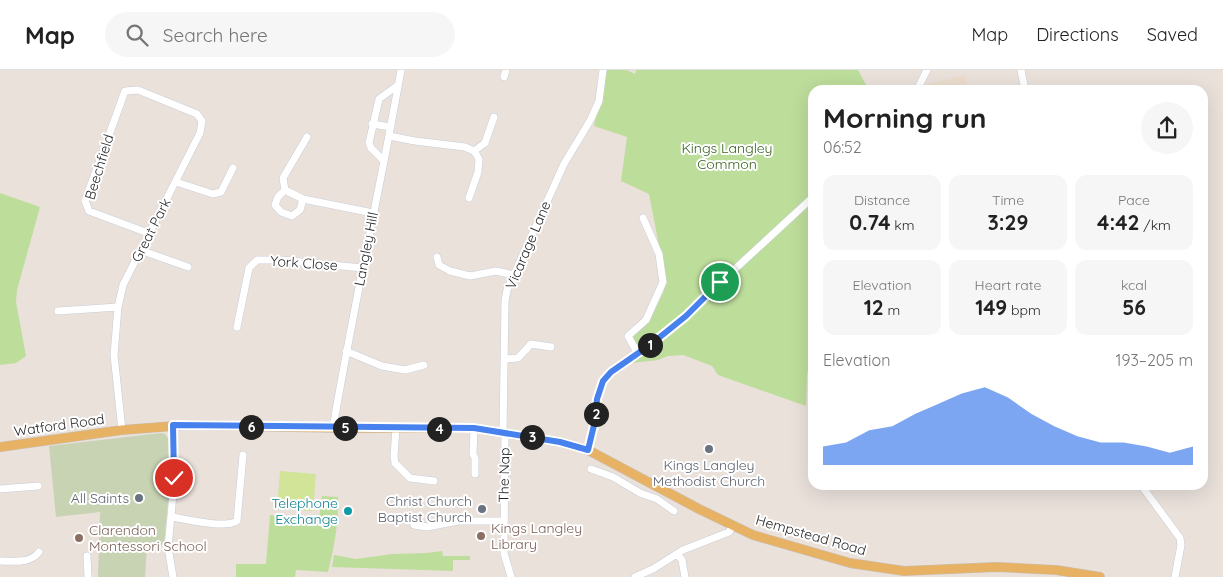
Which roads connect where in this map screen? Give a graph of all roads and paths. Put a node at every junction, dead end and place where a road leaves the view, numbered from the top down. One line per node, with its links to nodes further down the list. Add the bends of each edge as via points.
1 (401, 70): 5 (street, Langley Hill)
2 (603, 70): 29 (street, Vicarage Lane, via 599,101 564,164)
3 (927, 70): 6 (street)
4 (1021, 70): 7 (street)
5 (398, 85): 10 (street, via 379,99); 11 (street, Langley Hill)
6 (920, 85)
7 (1024, 85)
8 (124, 91): 17 (street, Great Park, via 138,90 197,114 202,121 200,133); 24 (street, Beechfield, via 85,201 89,211)
9 (494, 117): 14 (street, via 484,144)
10 (372, 124): 11 (street); 15 (street, via 369,143)
11 (391, 128): 13 (street, Langley Hill)
12 (307, 136): 18 (street, via 283,178)
13 (389, 136): 14 (street); 15 (street, Langley Hill)
14 (474, 150): 19 (street, via 479,159 478,172)
15 (384, 161): 22 (street, Langley Hill)
16 (233, 168): 17 (street, via 220,192 213,194)
17 (176, 182): 24 (street, Great Park)
18 (285, 190): 20 (street); 20 (street, via 276,205 281,212 292,216 300,210)
19 (469, 198)
20 (304, 199): 22 (street)
21 (808, 202): 35 (street, via 686,316)
22 (373, 213): 28 (street, Langley Hill)
23 (643, 218): 35 (street, via 659,254 663,282 646,320 628,336)
24 (148, 234): 25 (street, Great Park)
25 (140, 250): 27 (street); 30 (street, Great Park, via 123,285)
26 (437, 257): 29 (street, via 439,265 470,276 496,270)
27 (188, 267)
28 (362, 268): 32 (street, York Close, via 257,260 249,268); 34 (street, Langley Hill)
29 (514, 275): 36 (street, Vicarage Lane, via 505,301)
30 (118, 306): 31 (street); 42 (street, Great Park, via 114,355)
31 (58, 311)
32 (237, 327)
33 (551, 347): 36 (street, via 531,344 518,358)
34 (346, 351): 37 (street, via 382,366 405,370); 39 (street, Langley Hill)
35 (638, 354): 45 (street, via 603,381)
36 (504, 359): 43 (street, Vicarage Lane)
37 (424, 366)
38 (173, 425): 39 (main road, Watford Road); 42 (main road, Watford Road); 56 (street)
39 (333, 428): 40 (main road, Hempstead Road)
40 (396, 428): 41 (main road, Hempstead Road); 50 (street, via 396,463 410,478)
41 (474, 428): 43 (main road, Hempstead Road); 48 (street)
42 (122, 430): 44 (main road, Watford Road)
43 (504, 432): 45 (main road, Hempstead Road); 57 (street, The Nap)
44 (0, 448)
45 (588, 450): 49 (main road, Hempstead Road)
46 (243, 455): 56 (street, via 237,521 224,524)
47 (591, 469): 53 (street)
48 (475, 474)
49 (642, 478): 53 (street); 59 (main road, Hempstead Road)
50 (434, 481)
51 (38, 486): 52 (street)
52 (0, 489)
53 (636, 490): 55 (street)
54 (1145, 490): 70 (street, via 1180,538)
55 (674, 511)
56 (171, 517): 65 (street, via 168,552)
57 (504, 522): 58 (street, via 458,521 428,527); 66 (street, The Nap, via 504,553)
58 (414, 525)
59 (733, 525): 61 (street, via 729,532); 69 (main road, Hempstead Road, via 753,535 850,563 904,570 997,567 1056,570)
60 (39, 552): 63 (street, via 29,560)
61 (677, 554): 67 (street); 68 (street, via 682,560)
62 (88, 556): 64 (street)
63 (0, 561)
64 (88, 577)
65 (173, 577)
66 (511, 577)
67 (634, 577)
68 (685, 577)
69 (1100, 577)
70 (1176, 577)

